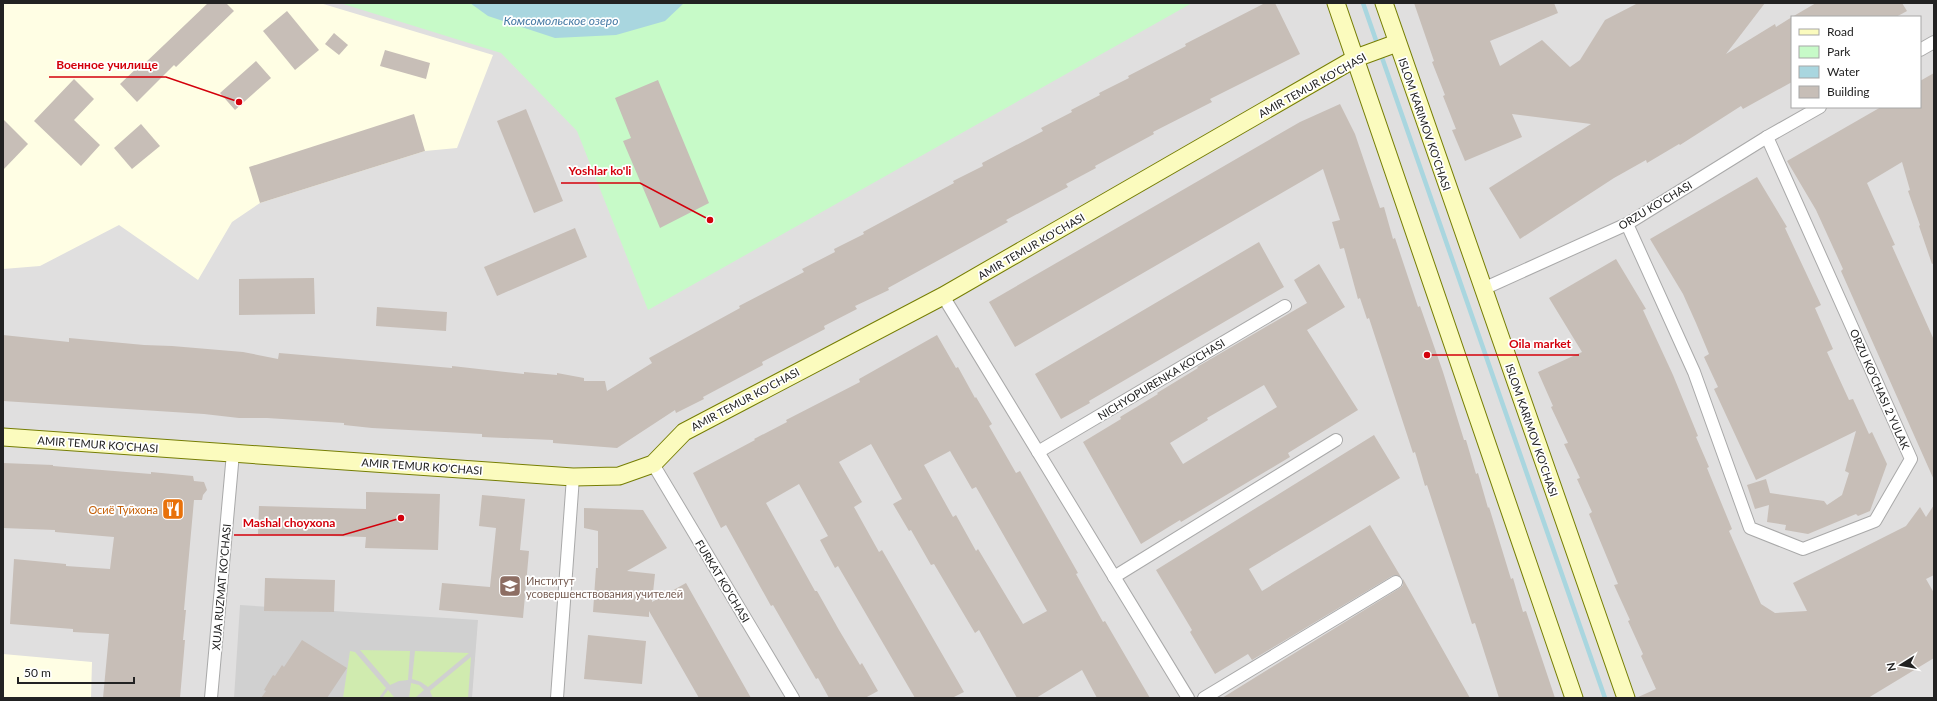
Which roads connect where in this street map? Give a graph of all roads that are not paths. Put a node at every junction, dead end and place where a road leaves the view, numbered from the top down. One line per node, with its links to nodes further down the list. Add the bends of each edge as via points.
1 (1336, 3): 6 (street)
2 (1384, 3): 4 (street, ISLOM KARIMOV KO'CHASI)
3 (1934, 42): 5 (street)
4 (1397, 43): 6 (street, AMIR TEMUR KO'CHASI); 10 (street, ISLOM KARIMOV KO'CHASI)
5 (1921, 49)
6 (1356, 58): 11 (street, AMIR TEMUR KO'CHASI); 26 (street)
7 (1818, 108): 8 (street, ORZU KO'CHASI)
8 (1767, 137): 9 (street, ORZU KO'CHASI); 9 (street, ORZU KO'CHASI 2 YULAK, via 1911,459 1875,521 1803,549 1750,528 1694,372)
9 (1627, 224): 10 (street, ORZU KO'CHASI)
10 (1483, 288): 27 (street, ISLOM KARIMOV KO'CHASI)
11 (943, 296): 15 (street); 17 (street, AMIR TEMUR KO'CHASI, via 684,432)
12 (1285, 306): 15 (street, NICHYOPURENKA KO'CHASI)
13 (3, 437): 16 (street, AMIR TEMUR KO'CHASI)
14 (1336, 440): 19 (street)
15 (1038, 452): 19 (street)
16 (233, 453): 18 (street, AMIR TEMUR KO'CHASI); 21 (street, XUJA RUZMAT KO'CHASI)
17 (653, 464): 18 (street, AMIR TEMUR KO'CHASI, via 619,476); 23 (street, FURKAT KO'CHASI)
18 (573, 477): 22 (street)
19 (1114, 577): 24 (street)
20 (1396, 582): 25 (street)
21 (211, 698)
22 (557, 698)
23 (793, 698)
24 (1188, 698)
25 (1204, 698)
26 (1574, 698)
27 (1626, 698)

